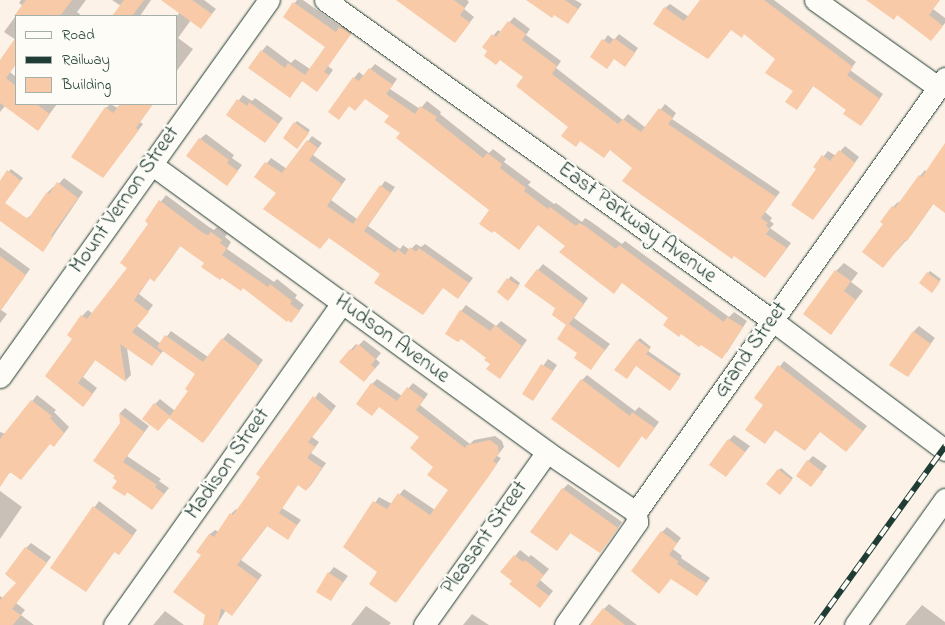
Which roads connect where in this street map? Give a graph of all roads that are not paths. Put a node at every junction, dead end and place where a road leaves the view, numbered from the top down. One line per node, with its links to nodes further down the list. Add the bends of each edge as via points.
1 (269, 0): 5 (street, Mount Vernon Street)
2 (325, 0): 7 (street, East Parkway Avenue)
3 (815, 0): 4 (street)
4 (942, 82): 7 (street, Grand Street)
5 (151, 164): 6 (street, Hudson Avenue); 8 (street, Mount Vernon Street)
6 (342, 302): 10 (street, Hudson Avenue); 13 (street, Madison Street)
7 (773, 321): 9 (street, East Parkway Avenue); 12 (street, Grand Street)
8 (0, 377)
9 (945, 450)
10 (547, 452): 12 (street, Hudson Avenue); 14 (street, Pleasant Street)
11 (945, 499): 16 (street)
12 (636, 512): 15 (street, Grand Street, via 637,522)
13 (114, 625)
14 (424, 625)
15 (565, 625)
16 (855, 625)

